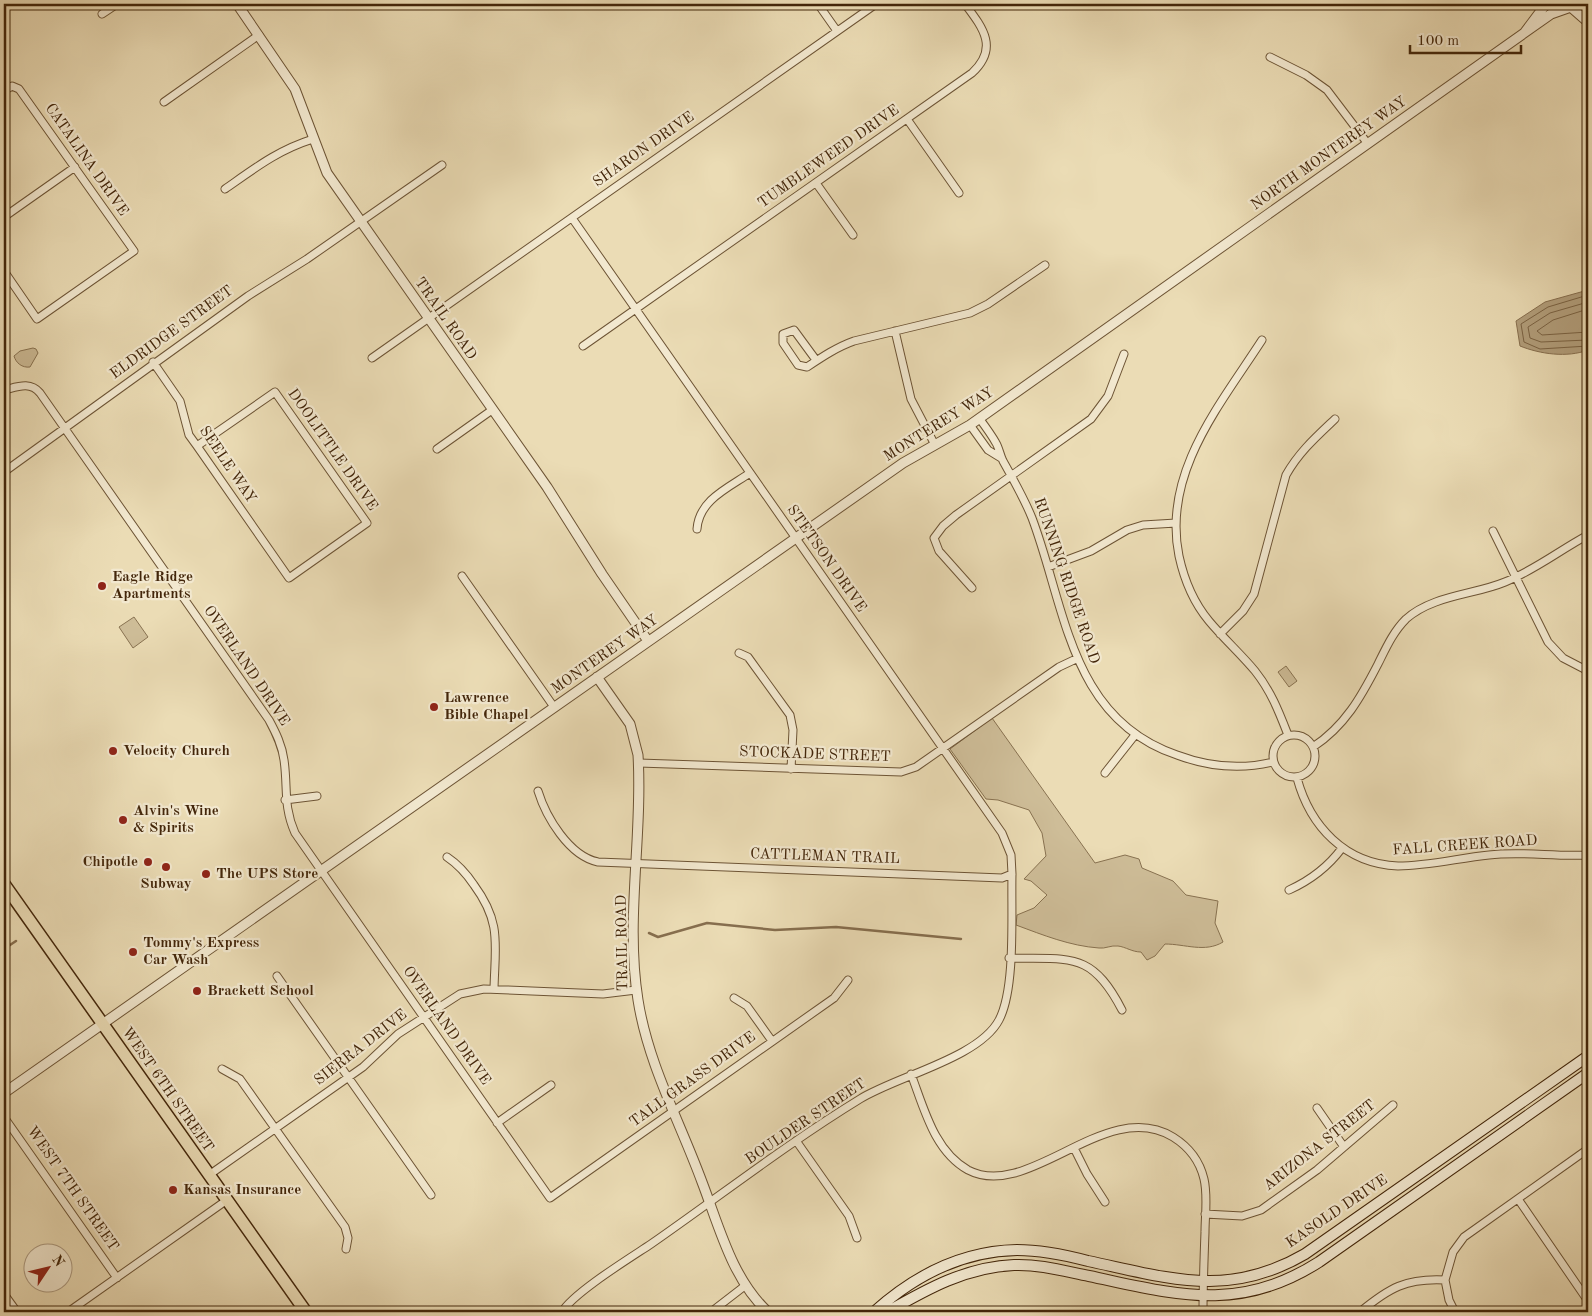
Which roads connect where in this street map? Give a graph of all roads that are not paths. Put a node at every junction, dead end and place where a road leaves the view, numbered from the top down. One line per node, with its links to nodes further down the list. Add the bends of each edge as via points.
1 (117, 4): 9 (street)
2 (237, 4): 13 (street, TRAIL ROAD)
3 (818, 4): 11 (street)
4 (876, 4): 11 (street, SHARON DRIVE)
5 (965, 4): 17 (street, TUMBLEWEED DRIVE, via 985,36 987,47 982,62 972,73)
6 (1546, 4): 12 (street, NORTH MONTEREY WAY)
7 (1582, 4): 8 (street, NORTH MONTEREY WAY)
8 (1567, 6): 10 (street); 12 (street, NORTH MONTEREY WAY)
9 (102, 14)
10 (1588, 22)
11 (837, 31): 26 (street, SHARON DRIVE)
12 (1524, 34): 19 (street, NORTH MONTEREY WAY)
13 (259, 35): 16 (street); 18 (street, TRAIL ROAD, via 295,89)
14 (1270, 57): 19 (street, via 1327,90)
15 (4, 91): 21 (street, CATALINA DRIVE, via 14,86 19,89)
16 (164, 102)
17 (907, 119): 22 (street, TUMBLEWEED DRIVE); 24 (street)
18 (313, 140): 23 (street, via 279,152); 27 (street, TRAIL ROAD, via 327,173)
19 (1368, 144): 31 (street, NORTH MONTEREY WAY)
20 (442, 165): 27 (street, ELDRIDGE STREET)
21 (75, 167): 25 (street); 30 (street, CATALINA DRIVE, via 134,251 37,319)
22 (816, 182): 28 (street); 32 (street, TUMBLEWEED DRIVE)
23 (225, 189)
24 (959, 193)
25 (4, 217)
26 (572, 218): 32 (street, STETSON DRIVE); 33 (street, SHARON DRIVE)
27 (360, 223): 33 (street, TRAIL ROAD); 40 (street, ELDRIDGE STREET, via 254,291)
28 (853, 236)
29 (1046, 265): 34 (street, via 970,313)
30 (4, 271)
31 (1151, 296): 43 (street, MONTEREY WAY)
32 (636, 309): 36 (street, TUMBLEWEED DRIVE); 52 (street, STETSON DRIVE)
33 (427, 318): 38 (street, SHARON DRIVE); 42 (street, TRAIL ROAD)
34 (895, 331): 39 (street, via 846,344); 47 (street, via 911,399)
35 (1262, 340): 54 (street, via 1189,458 1179,489)
36 (583, 346)
37 (1124, 354): 53 (street, via 1108,396 1092,419)
38 (372, 358)
39 (816, 360): 39 (street, via 807,367 798,365 783,342 783,334 794,330)
40 (153, 362): 46 (street, ELDRIDGE STREET); 48 (street, SEELE WAY, via 180,401 189,435)
41 (4, 390): 46 (street, OVERLAND DRIVE, via 26,385 36,388)
42 (492, 410): 49 (street); 65 (street, TRAIL ROAD)
43 (979, 418): 45 (street, MONTEREY WAY); 50 (street, RUNNING RIDGE ROAD, via 997,444)
44 (1334, 420): 64 (street, via 1307,446 1286,475 1254,594 1243,611)
45 (970, 425): 47 (street, MONTEREY WAY); 50 (street, RUNNING RIDGE ROAD, via 988,450)
46 (65, 429): 51 (street, ELDRIDGE STREET); 82 (street, OVERLAND DRIVE, via 268,720 280,741 284,758)
47 (935, 445): 58 (street, MONTEREY WAY, via 903,463)
48 (197, 446): 61 (street, SEELE WAY); 61 (street, DOOLITTLE DRIVE, via 275,392 367,523)
49 (437, 449)
50 (1001, 458): 53 (street, RUNNING RIDGE ROAD)
51 (4, 472)
52 (750, 473): 55 (street, via 703,507); 58 (street, STETSON DRIVE)
53 (1011, 475): 59 (street, RUNNING RIDGE ROAD, via 1032,517); 63 (street, via 942,526 934,538 939,551)
54 (1176, 523): 59 (street, via 1143,524 1091,552); 64 (street, via 1179,557 1189,587)
55 (697, 529)
56 (1493, 531): 62 (street)
57 (1588, 535): 62 (street)
58 (795, 539): 65 (street, MONTEREY WAY); 74 (street, STETSON DRIVE)
59 (1048, 567): 67 (street, RUNNING RIDGE ROAD)
60 (462, 576): 70 (street)
61 (289, 578)
62 (1516, 578): 68 (street, via 1548,642 1563,658); 73 (street, via 1437,602 1407,619 1391,638 1355,706 1336,729)
63 (972, 588)
64 (1220, 634): 72 (street, via 1266,686)
65 (648, 641): 69 (street, MONTEREY WAY)
66 (739, 653): 77 (street, via 748,657 790,715 793,730)
67 (1076, 659): 71 (street, RUNNING RIDGE ROAD, via 1105,706); 74 (street, STOCKADE STREET, via 1059,667)
68 (1588, 671)
69 (598, 677): 70 (street, MONTEREY WAY); 76 (street, TRAIL ROAD, via 630,724)
70 (554, 707): 87 (street, MONTEREY WAY)
71 (1135, 735): 75 (street, RUNNING RIDGE ROAD, via 1160,750 1199,763 1252,767); 78 (street)
72 (1288, 735): 73 (street, via 1303,736); 75 (street, via 1274,749)
73 (1313, 746): 79 (street, via 1313,766)
74 (942, 748): 77 (street, STOCKADE STREET, via 916,767 901,772); 88 (street, STETSON DRIVE, via 1002,833 1011,855)
75 (1273, 762): 79 (street, via 1285,776)
76 (638, 763): 77 (street, STOCKADE STREET); 86 (street, TRAIL ROAD)
77 (791, 768)
78 (1105, 773)
79 (1297, 778): 83 (street, FALL CREEK ROAD, via 1311,815 1326,835)
80 (538, 790): 86 (street, CATTLEMAN TRAIL, via 543,808 576,853 598,862)
81 (317, 796): 82 (street)
82 (285, 800): 87 (street, OVERLAND DRIVE, via 295,833)
83 (1342, 848): 84 (street, FALL CREEK ROAD, via 1366,860 1397,866 1509,853); 90 (street, via 1314,877)
84 (1588, 855)
85 (447, 857): 95 (street, via 460,866 485,900 493,918 496,930)
86 (636, 863): 88 (street, CATTLEMAN TRAIL, via 1002,878); 96 (street, TRAIL ROAD)
87 (320, 871): 99 (street, OVERLAND DRIVE); 100 (street, MONTEREY WAY)
88 (1012, 874): 91 (street, STETSON DRIVE)
89 (4, 884): 100 (main road, WEST 6TH STREET)
90 (1289, 890)
91 (1010, 931): 92 (street, BOULDER STREET)
92 (1009, 958): 98 (street, via 1084,963 1103,978); 105 (street, BOULDER STREET, via 1004,1008 994,1029 966,1050)
93 (277, 976): 106 (street)
94 (848, 980): 101 (street, TALL GRASS DRIVE, via 834,998)
95 (494, 989): 96 (street, SIERRA DRIVE, via 603,994); 99 (street, SIERRA DRIVE, via 460,994)
96 (636, 990): 111 (street, TRAIL ROAD, via 651,1054)
97 (734, 998): 101 (street, via 747,1006)
98 (1122, 1010)
99 (423, 1018): 106 (street, SIERRA DRIVE, via 398,1034); 113 (street, OVERLAND DRIVE)
100 (102, 1024): 108 (street, MONTEREY WAY); 119 (main road, WEST 6TH STREET)
101 (772, 1041): 111 (street, TALL GRASS DRIVE)
102 (1588, 1056): 131 (main road, KASOLD DRIVE, via 1305,1254 1256,1276)
103 (222, 1069): 114 (street, via 240,1079)
104 (1588, 1072): 134 (main road, KASOLD DRIVE, via 1305,1271 1253,1291)
105 (911, 1074): 115 (street, BOULDER STREET, via 860,1099); 117 (street, via 940,1144 958,1163 972,1171 1015,1173)
106 (348, 1077): 114 (street, SIERRA DRIVE); 120 (street)
107 (551, 1085): 113 (street)
108 (4, 1094)
109 (1393, 1106): 116 (street, ARIZONA STREET)
110 (1317, 1108): 116 (street)
111 (673, 1112): 121 (street, TALL GRASS DRIVE); 125 (street, TRAIL ROAD)
112 (4, 1117): 129 (street, WEST 7TH STREET)
113 (497, 1123): 121 (street, OVERLAND DRIVE)
114 (275, 1128): 119 (street, SIERRA DRIVE); 128 (street, via 345,1227)
115 (797, 1142): 125 (street, BOULDER STREET); 127 (street, via 849,1216)
116 (1344, 1147): 126 (street, ARIZONA STREET, via 1261,1210 1242,1216)
117 (1074, 1148): 124 (street, via 1086,1174); 126 (street, via 1131,1127 1168,1134 1189,1150 1200,1168)
118 (1588, 1149): 122 (street)
119 (209, 1175): 123 (main road, WEST 6TH STREET)
120 (431, 1195)
121 (550, 1198)
122 (1518, 1199): 130 (street, via 1458,1244 1449,1260); 135 (street)
123 (228, 1200): 129 (street); 138 (main road, WEST 6TH STREET)
124 (1105, 1202)
125 (710, 1203): 132 (street, TRAIL ROAD); 139 (street, BOULDER STREET, via 570,1301)
126 (1205, 1214): 131 (street)
127 (858, 1238)
128 (346, 1249)
129 (117, 1278): 137 (street)
130 (1445, 1280): 145 (street, via 1421,1279 1399,1285); 146 (street)
131 (1204, 1282): 134 (street); 142 (main road, KASOLD DRIVE, via 1185,1281 1059,1254 1002,1251 970,1256 937,1268 902,1289)
132 (746, 1285): 140 (street); 141 (street, TRAIL ROAD)
133 (4, 1294): 136 (street)
134 (1203, 1297): 143 (main road, KASOLD DRIVE, via 1167,1293 1046,1267 1014,1265 952,1277); 144 (street)
135 (1588, 1300)
136 (17, 1312)
137 (68, 1312)
138 (306, 1312)
139 (562, 1312)
140 (711, 1312)
141 (768, 1312)
142 (874, 1312)
143 (887, 1312)
144 (1203, 1312)
145 (1360, 1312)
146 (1455, 1312)

